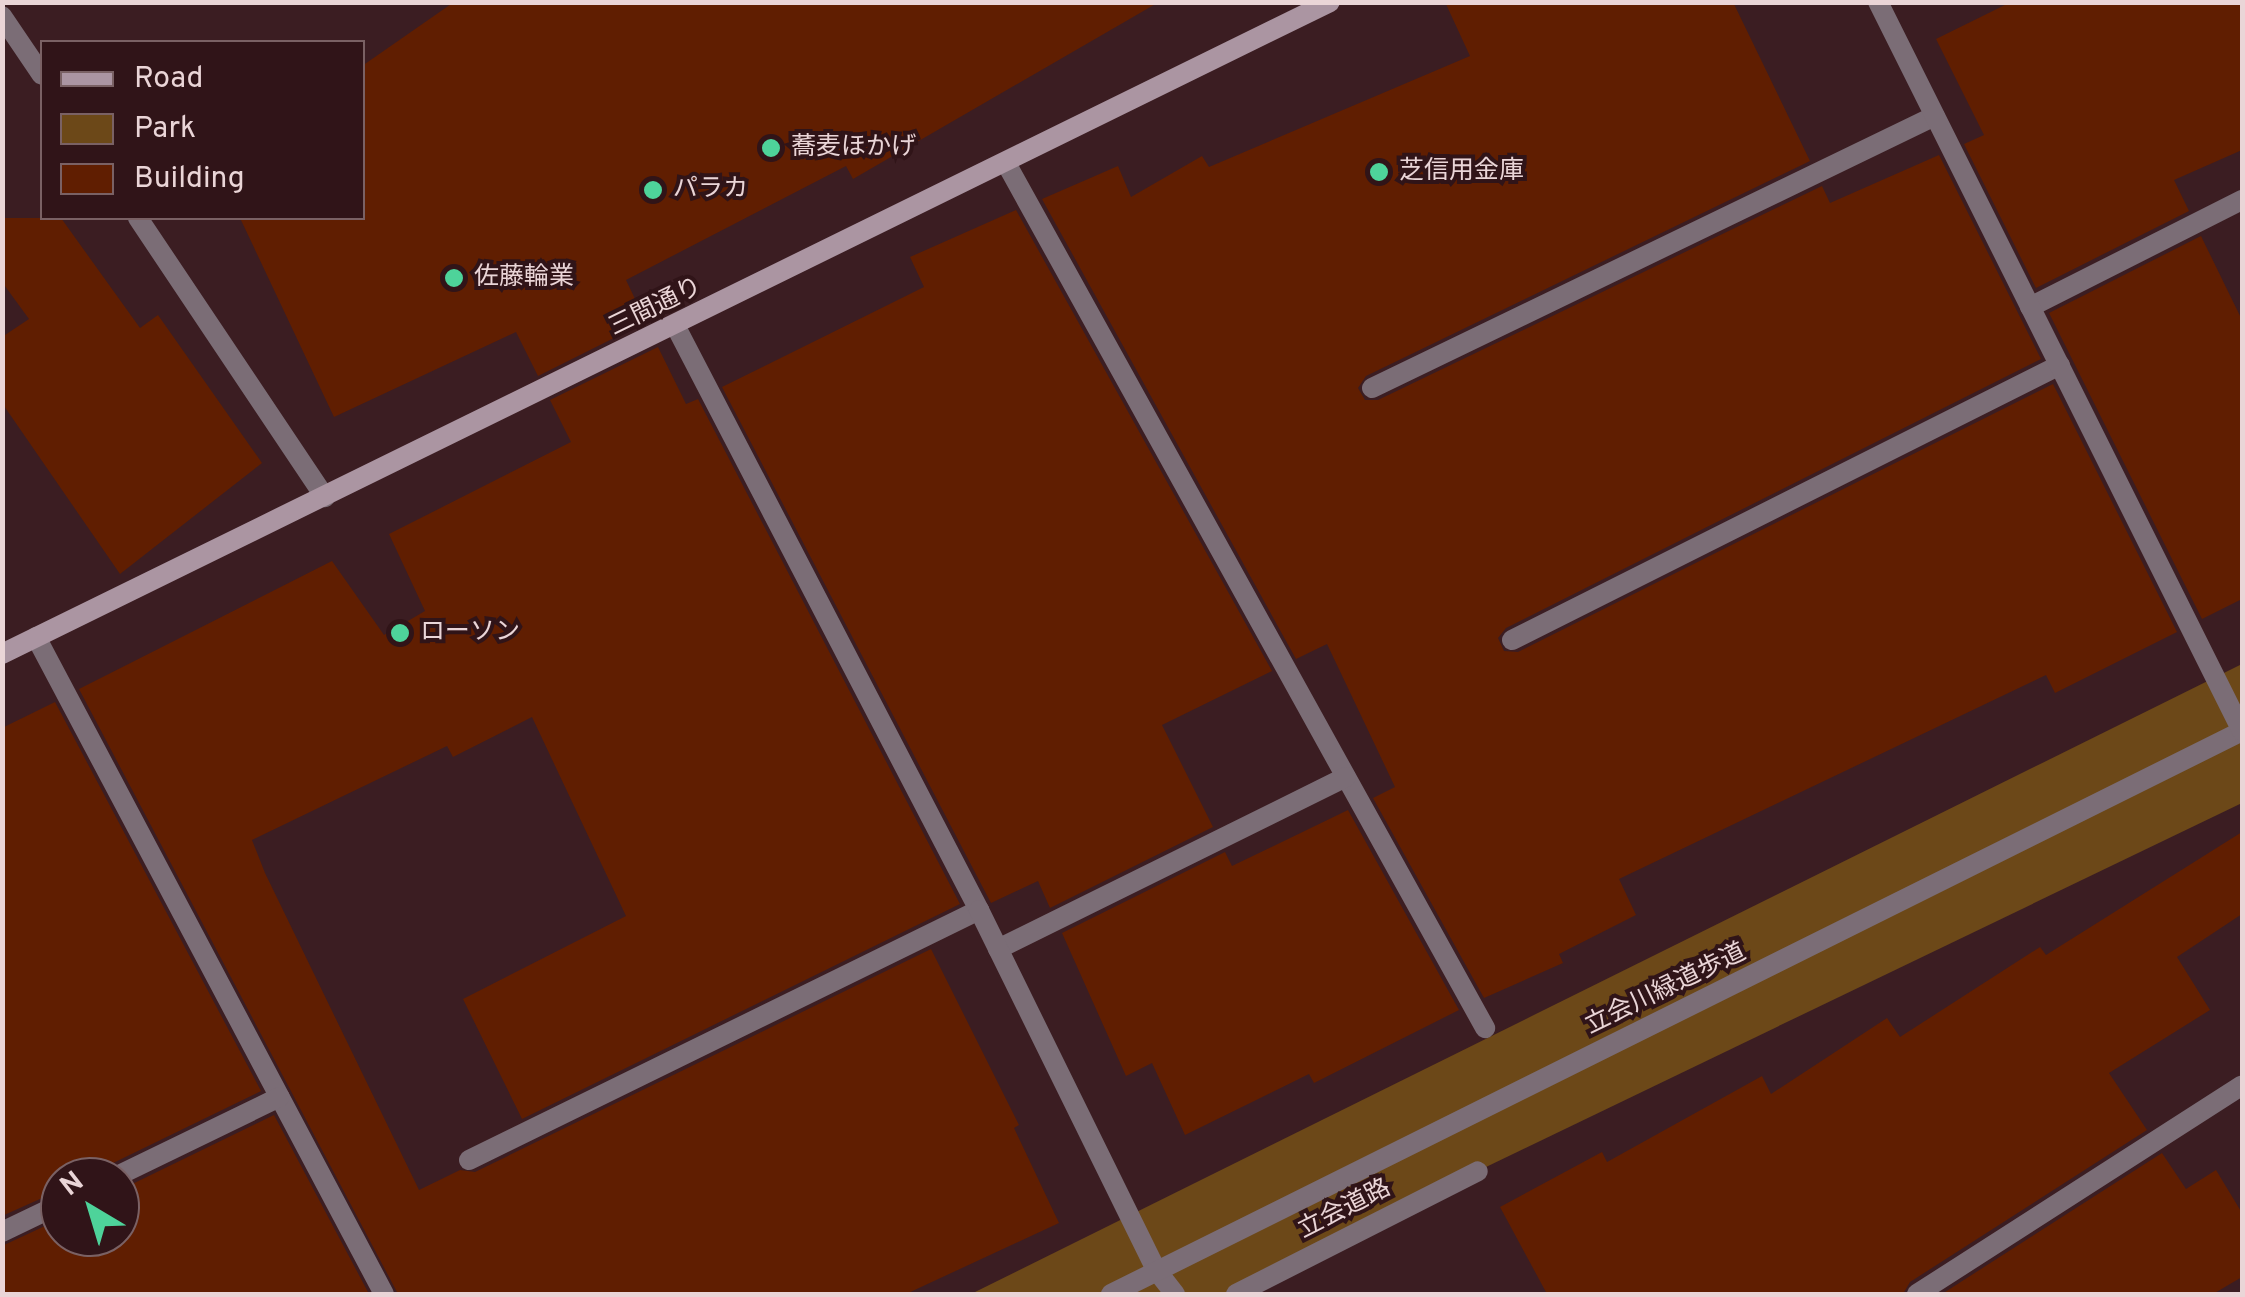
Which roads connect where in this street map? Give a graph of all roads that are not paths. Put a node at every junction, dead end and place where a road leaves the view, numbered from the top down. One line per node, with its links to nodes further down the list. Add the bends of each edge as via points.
1 (1330, 2): 6 (street, 三間通り)
2 (1878, 2): 5 (street)
3 (2, 16): 4 (street)
4 (40, 72)
5 (1935, 116): 9 (street); 12 (street)
6 (1006, 163): 10 (street, 三間通り); 18 (street)
7 (2242, 200): 9 (street)
8 (139, 220): 13 (street)
9 (2030, 306): 11 (street)
10 (676, 327): 13 (street, 三間通り); 19 (street)
11 (2060, 365): 15 (street); 17 (street)
12 (1372, 388)
13 (325, 497): 14 (street, 三間通り)
14 (36, 638): 16 (street, 三間通り); 23 (street)
15 (1512, 640)
16 (2, 654)
17 (2242, 731): 29 (street, 立会川緑道歩道)
18 (1346, 777): 20 (street); 21 (street)
19 (979, 910): 20 (street); 24 (street)
20 (998, 950): 29 (street)
21 (1485, 1028)
22 (2242, 1085): 34 (street)
23 (280, 1097): 25 (street); 30 (street)
24 (468, 1160)
25 (140, 1165)
26 (1478, 1171): 33 (street, 立会道路)
27 (40, 1214): 28 (street)
28 (2, 1232)
29 (1158, 1272): 31 (street, 立会川緑道歩道); 32 (street)
30 (384, 1294)
31 (1111, 1294)
32 (1176, 1294)
33 (1236, 1294)
34 (1918, 1294)

